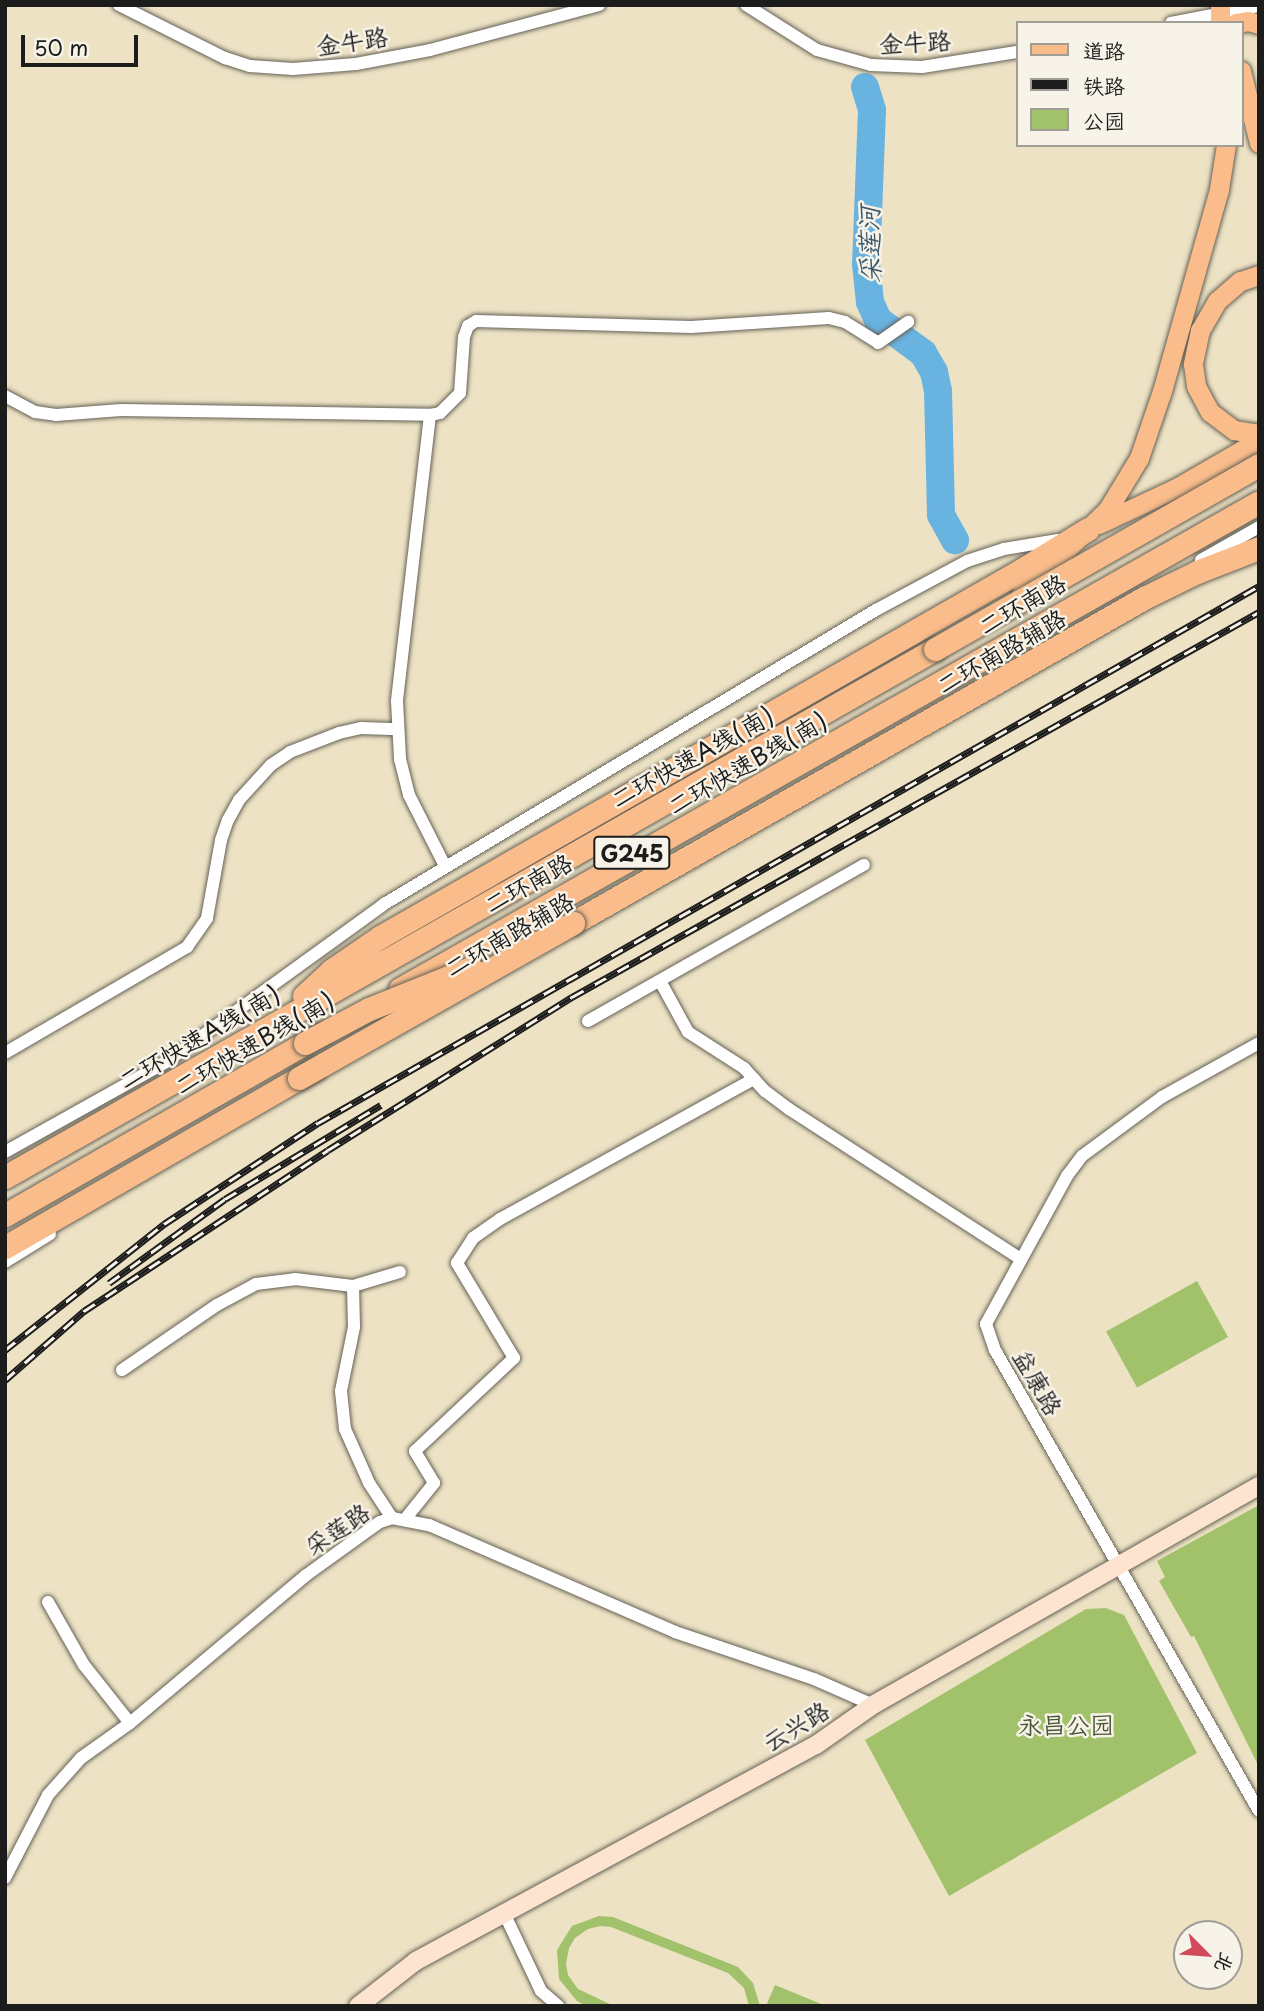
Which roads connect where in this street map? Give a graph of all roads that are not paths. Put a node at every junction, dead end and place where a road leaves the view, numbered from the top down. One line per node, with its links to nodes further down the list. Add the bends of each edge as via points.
1 (118, 5): 2 (street, 金牛路, via 225,58 293,69 356,64 430,50)
2 (599, 5)
3 (746, 5): 8 (street, 金牛路, via 817,50 871,65 922,67)
4 (1259, 6): 5 (street)
5 (1228, 15): 6 (street); 7 (main road)
6 (1185, 21)
7 (1259, 24)
8 (1016, 52)
9 (1243, 79): 10 (main road)
10 (1259, 143)
11 (1226, 147): 22 (main road, via 1219,188 1148,434 1125,486)
12 (1259, 275): 16 (main road, via 1240,281 1217,300 1200,330 1193,364 1196,386 1210,412 1234,430)
13 (908, 322): 15 (street, via 878,344 845,322 829,318 691,327 476,321 464,337 460,393 440,413)
14 (5, 396): 15 (street, via 35,412 56,415 121,410)
15 (430, 415): 25 (street, via 397,701)
16 (1259, 434)
17 (1259, 440): 22 (main road)
18 (1259, 465): 33 (highway, 二环快速A线(南), bridge)
19 (1259, 470): 24 (main road, 二环南路 / G245)
20 (1259, 499): 29 (highway, 二环快速B线(南)); 42 (main road, 二环南路 / G245)
21 (1259, 527): 45 (street, 二环南路辅路, via 643,880)
22 (1088, 529): 24 (main road); 27 (street, via 1057,540 987,553 942,573); 33 (highway, via 361,949)
23 (1259, 548): 28 (highway, via 1135,603)
24 (978, 631): 41 (main road, 二环南路 / G245)
25 (398, 729): 27 (street, via 409,795); 36 (street, via 361,728 340,733 290,752 271,765 239,800 228,820 206,918 187,947)
26 (864, 865): 30 (street)
27 (445, 866): 39 (street, via 346,929 166,1062)
28 (573, 923): 31 (highway, bridge); 37 (highway, bridge)
29 (497, 934): 31 (highway); 34 (highway, 二环快速B线(南), bridge)
30 (660, 981): 32 (street); 38 (street, via 688,1032)
31 (423, 986): 34 (highway, bridge); 37 (highway, bridge, via 377,1027)
32 (588, 1021)
33 (251, 1037): 40 (highway, 二环快速A线(南))
34 (305, 1043): 42 (highway, 二环快速B线(南))
35 (1259, 1043): 44 (street, 益康路, via 1162,1097 1082,1156)
36 (5, 1052)
37 (299, 1079): 43 (highway)
38 (754, 1079): 44 (street, via 789,1109); 50 (street, via 472,1238 457,1263 514,1358 415,1451 434,1483)
39 (5, 1152)
40 (5, 1177)
41 (5, 1183)
42 (5, 1212)
43 (5, 1247)
44 (1021, 1259): 51 (street, 益康路, via 989,1316 988,1336)
45 (5, 1262)
46 (400, 1272): 47 (street)
47 (353, 1286): 48 (street, via 295,1279 256,1284); 50 (street, via 354,1327 341,1391 345,1429 369,1483)
48 (122, 1370)
49 (1259, 1486): 51 (street, 云兴路)
50 (399, 1518): 53 (street, 采莲路, via 429,1525 675,1632 814,1679); 54 (street, 采莲路, via 380,1522 305,1576)
51 (1120, 1565): 53 (street, 云兴路); 55 (street, 益康路)
52 (48, 1602): 54 (street, via 83,1665)
53 (873, 1705): 57 (street, 云兴路, via 816,1745)
54 (130, 1723): 56 (street, 采莲路, via 81,1758 48,1795)
55 (1259, 1811)
56 (5, 1878)
57 (504, 1913): 58 (street, 云兴路, via 416,1961); 59 (street, via 541,1991)
58 (358, 2006)
59 (558, 2006)

